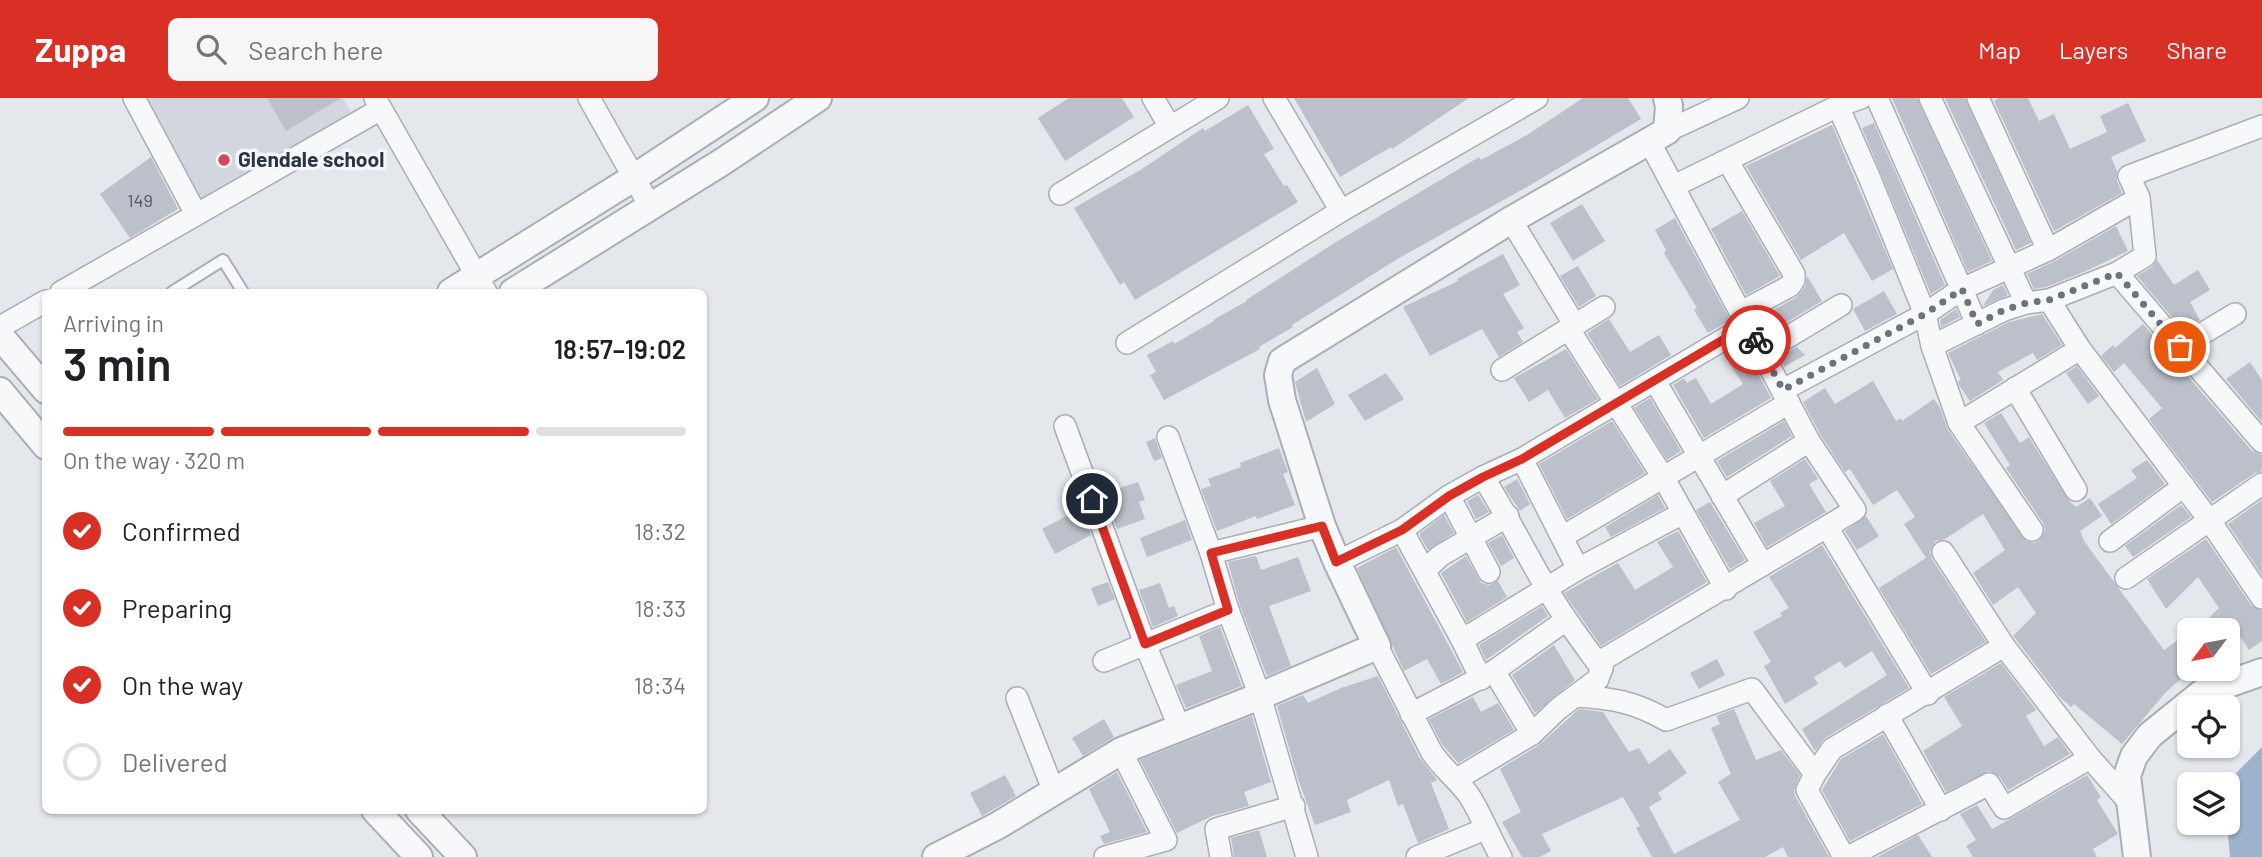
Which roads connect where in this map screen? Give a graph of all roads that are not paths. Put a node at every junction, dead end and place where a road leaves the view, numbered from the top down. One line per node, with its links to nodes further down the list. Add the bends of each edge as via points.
1 (134, 98): 27 (street)
2 (589, 98): 21 (street)
3 (755, 98): 21 (street)
4 (818, 98): 25 (street)
5 (1153, 98): 18 (street)
6 (1218, 98): 18 (street)
7 (1274, 98): 26 (street)
8 (1537, 98): 26 (street)
9 (1667, 98): 19 (street, via 1669,106)
10 (1738, 98): 19 (street)
11 (1861, 98): 16 (street)
12 (1877, 98): 38 (street)
13 (1930, 98): 30 (street)
14 (1978, 98): 29 (street)
15 (378, 104): 27 (street); 32 (street)
16 (1838, 106): 20 (street); 44 (street)
17 (2262, 126): 24 (street, via 2129,176)
18 (1170, 127): 23 (street)
19 (1658, 136): 22 (street); 28 (street)
20 (1727, 160): 22 (street); 46 (street, via 1794,274 1790,286)
21 (635, 177): 25 (street); 32 (street)
22 (1674, 186): 46 (street)
23 (1060, 194)
24 (2139, 198): 29 (street); 31 (street, via 2146,256)
25 (650, 206): 37 (street)
26 (1341, 211): 51 (street)
27 (195, 214): 33 (street)
28 (1511, 220): 48 (street); 81 (street, via 1282,361 1278,375 1282,400)
29 (2048, 250): 30 (street)
30 (2008, 267): 38 (street); 41 (street)
31 (2117, 273): 39 (street); 53 (street)
32 (482, 284): 36 (street)
33 (66, 289)
34 (177, 289): 35 (lane, via 223,260)
35 (241, 289)
36 (463, 289)
37 (518, 289)
38 (1962, 289): 44 (street); 47 (street)
39 (2049, 300): 41 (street); 54 (street)
40 (42, 303): 49 (street)
41 (2026, 303): 47 (street)
42 (1841, 305): 55 (street)
43 (1604, 307): 48 (street)
44 (1925, 314): 52 (street); 61 (street)
45 (2235, 314): 53 (street)
46 (1745, 319): 55 (street); 58 (street)
47 (1977, 324): 52 (street)
48 (1571, 326): 56 (street); 62 (street)
49 (0, 327)
50 (0, 337): 57 (street)
51 (1127, 343)
52 (1933, 346): 63 (street)
53 (2180, 347): 68 (street)
54 (2080, 349): 59 (street); 74 (street)
55 (1763, 352): 61 (street)
56 (1502, 370)
57 (42, 380)
58 (1655, 380): 62 (street); 69 (street)
59 (2014, 388): 63 (street); 75 (street)
60 (0, 391): 66 (street)
61 (1786, 397): 67 (street); 69 (street)
62 (1616, 404): 70 (street); 72 (street)
63 (1959, 423): 84 (street)
64 (1065, 426): 103 (street)
65 (1168, 437): 89 (street)
66 (42, 441)
67 (1809, 441): 77 (street); 82 (street, via 1855,510)
68 (2262, 442)
69 (1698, 457): 72 (street); 77 (street)
70 (1522, 459): 71 (street); 85 (street)
71 (1483, 477): 76 (street); 79 (street)
72 (1663, 477): 78 (street); 85 (street)
73 (2262, 484): 80 (street)
74 (2183, 486): 80 (street); 87 (street)
75 (2076, 490)
76 (1449, 496): 83 (street); 86 (street)
77 (1722, 496): 91 (street)
78 (1683, 513): 92 (street); 98 (street)
79 (1508, 516): 86 (street); 97 (street)
80 (2210, 521): 95 (street); 96 (street)
81 (1322, 526): 89 (street); 90 (street)
82 (1826, 527): 91 (street); 110 (street)
83 (1402, 530): 90 (street); 93 (street)
84 (2032, 530)
85 (1562, 537): 92 (street)
86 (1472, 538): 93 (street); 94 (street)
87 (2109, 541)
88 (1943, 552): 105 (street)
89 (1211, 553): 100 (street)
90 (1336, 562): 104 (street)
91 (1763, 565): 98 (street)
92 (1578, 569): 97 (street)
93 (1425, 570): 102 (street)
94 (1489, 572)
95 (2255, 573): 99 (street)
96 (2126, 578)
97 (1546, 588): 101 (street); 102 (street)
98 (1726, 589): 107 (street, via 1604,659)
99 (2262, 598)
100 (1228, 610): 103 (street); 111 (street)
101 (1566, 620): 107 (street); 109 (street)
102 (1462, 640): 109 (street)
103 (1145, 644): 106 (street); 116 (street)
104 (1377, 646): 111 (street); 114 (street)
105 (2004, 646): 110 (street); 119 (street)
106 (1104, 661)
107 (1602, 668): 112 (street, via 1598,679)
108 (2262, 672): 123 (street, via 2202,693 2150,735 2134,756 2127,776)
109 (1487, 675): 114 (street); 117 (street)
110 (1928, 694): 115 (street)
111 (1260, 696): 116 (street); 124 (street)
112 (1576, 696): 117 (street); 120 (street, via 1615,698 1666,720 1752,689)
113 (1017, 698): 122 (street)
114 (1411, 714): 121 (street, via 1438,763)
115 (1887, 715): 120 (street, via 1832,749); 125 (street)
116 (1180, 729): 118 (street)
117 (1532, 734): 121 (street)
118 (1121, 751): 122 (street); 132 (street, via 1166,840)
119 (2091, 758): 123 (street); 125 (street, via 2004,808 1989,784)
120 (1815, 774): 137 (street, via 1807,790)
121 (1457, 779): 128 (street)
122 (1054, 792): 131 (street)
123 (2129, 802): 138 (street)
124 (1294, 806): 133 (street, via 1216,829); 134 (street)
125 (1941, 810): 137 (street)
126 (379, 814): 129 (street)
127 (423, 814): 130 (street)
128 (1485, 829): 135 (street); 136 (street)
129 (419, 857)
130 (463, 857)
131 (936, 857)
132 (1105, 857)
133 (1221, 857)
134 (1307, 857)
135 (1417, 857)
136 (1501, 857)
137 (1846, 857)
138 (2137, 857)

